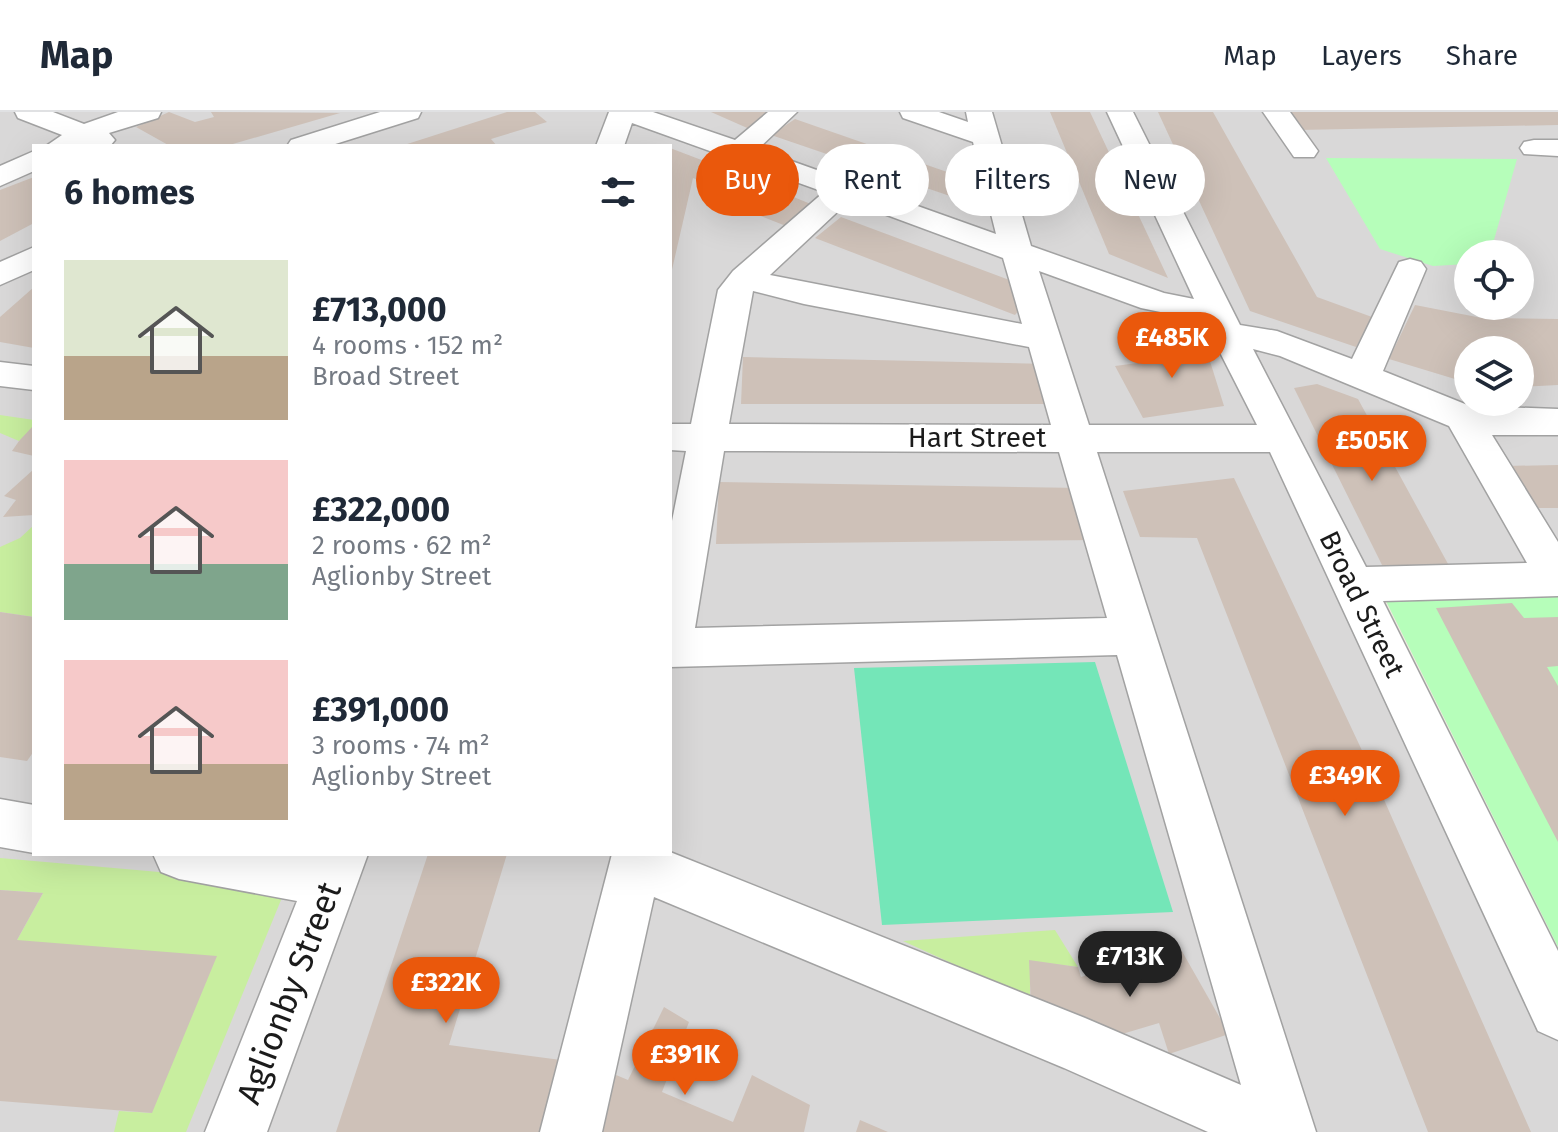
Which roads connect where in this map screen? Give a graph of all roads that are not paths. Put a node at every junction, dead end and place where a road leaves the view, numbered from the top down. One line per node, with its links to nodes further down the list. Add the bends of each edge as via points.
1 (28, 112): 10 (street)
2 (148, 112): 10 (street)
3 (408, 112): 13 (street)
4 (622, 112): 14 (street); 15 (street)
5 (784, 112): 16 (street)
6 (913, 112): 9 (street)
7 (1120, 112): 27 (street, Broad Street)
8 (1276, 112): 17 (street)
9 (983, 125): 22 (street)
10 (85, 133): 11 (street); 12 (street)
11 (64, 144)
12 (110, 144)
13 (307, 144)
14 (611, 144)
15 (721, 144)
16 (747, 144)
17 (1304, 151)
18 (32, 161): 19 (street)
19 (0, 177)
20 (815, 215): 26 (street)
21 (922, 216): 22 (street)
22 (1019, 252): 27 (street); 28 (street)
23 (32, 258): 25 (street)
24 (1410, 269): 30 (street)
25 (0, 275)
26 (744, 278): 28 (street); 34 (street, via 734,290)
27 (1222, 323): 30 (street); 36 (street, Broad Street)
28 (1043, 339): 35 (street)
29 (0, 374): 31 (street)
30 (1363, 375): 32 (street)
31 (32, 378)
32 (1462, 417): 33 (street); 37 (street)
33 (1558, 422)
34 (688, 437): 35 (street, Hart Street); 39 (street)
35 (1073, 437): 36 (street, Hart Street); 40 (street)
36 (1283, 439): 38 (street, Broad Street)
37 (1558, 579): 38 (street)
38 (1352, 585): 45 (street, Broad Street)
39 (672, 624)
40 (1133, 636): 41 (street); 49 (street)
41 (672, 647)
42 (203, 856): 44 (street)
43 (637, 859): 47 (street); 48 (street)
44 (337, 867): 46 (street, Aglionby Street)
45 (1558, 1011)
46 (236, 1132)
47 (571, 1132)
48 (1278, 1132)
49 (1285, 1132)

